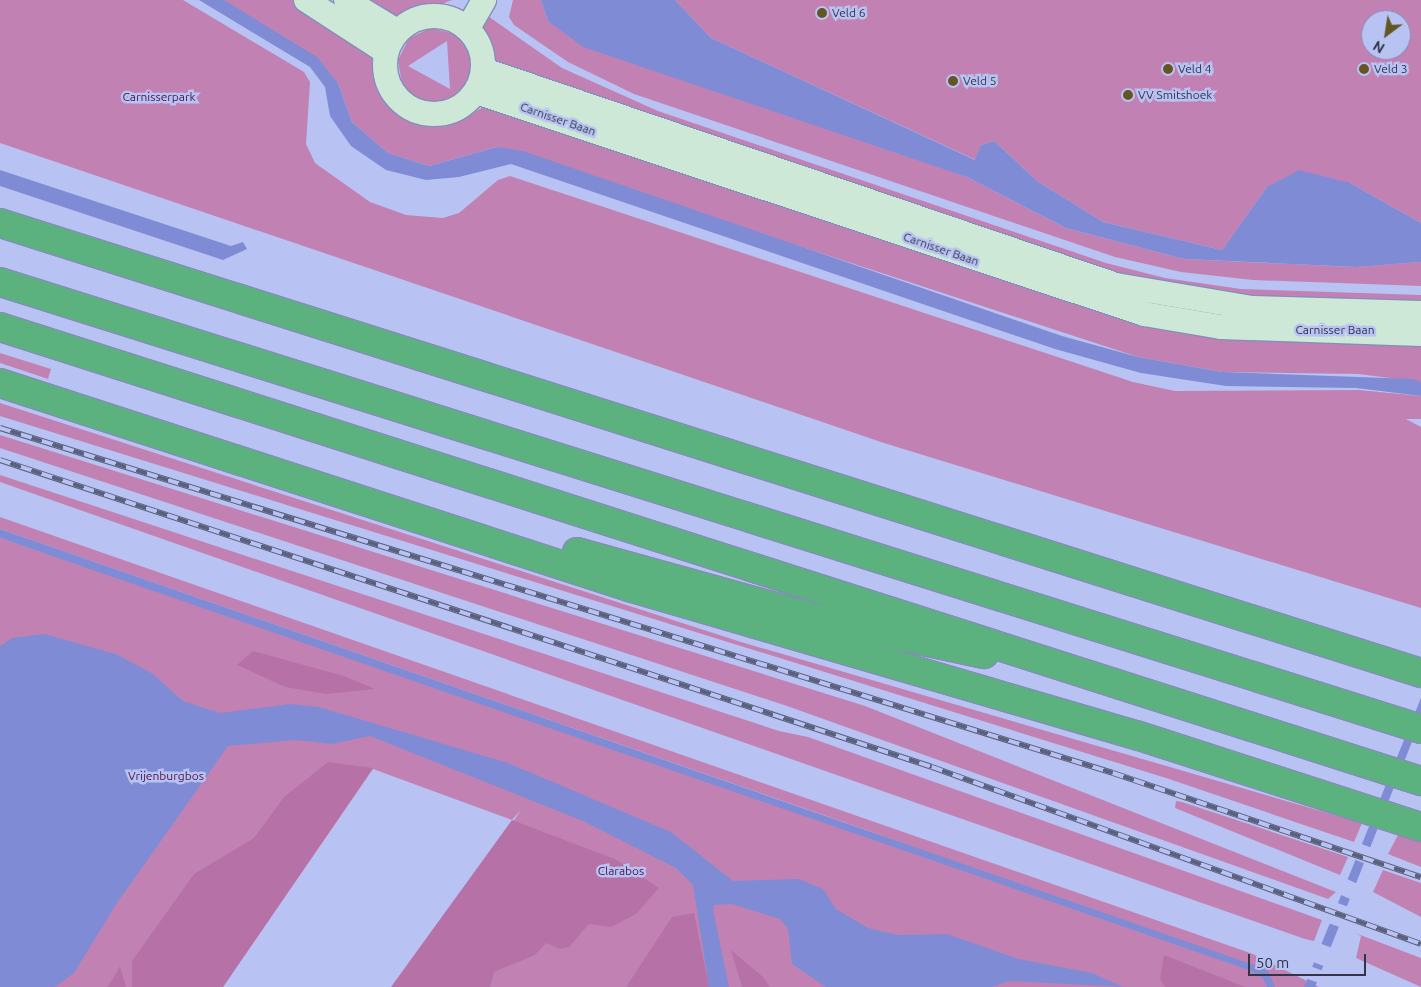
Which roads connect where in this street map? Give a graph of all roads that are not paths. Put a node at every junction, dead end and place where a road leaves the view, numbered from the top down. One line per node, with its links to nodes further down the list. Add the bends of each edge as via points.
1 (306, 0): 6 (main road)
2 (346, 0): 5 (main road)
3 (484, 0): 4 (main road)
4 (458, 15): 5 (main road, via 421,17); 7 (main road, via 481,47)
5 (398, 31): 6 (main road)
6 (386, 52): 7 (main road, via 386,78 409,108 446,113)
7 (480, 81): 10 (main road, Carnisser Baan, via 1116,284 1242,307); 12 (main road, Carnisser Baan, via 1093,301 1144,314 1221,327)
8 (0, 223): 15 (highway)
9 (0, 282): 17 (highway)
10 (1421, 313)
11 (0, 327): 16 (highway)
12 (1421, 334)
13 (0, 384): 14 (highway)
14 (399, 510): 16 (highway, via 918,642); 19 (highway, via 629,587 1139,736)
15 (1421, 672)
16 (1098, 675): 18 (highway)
17 (1412, 726)
18 (1421, 780)
19 (1412, 824)

